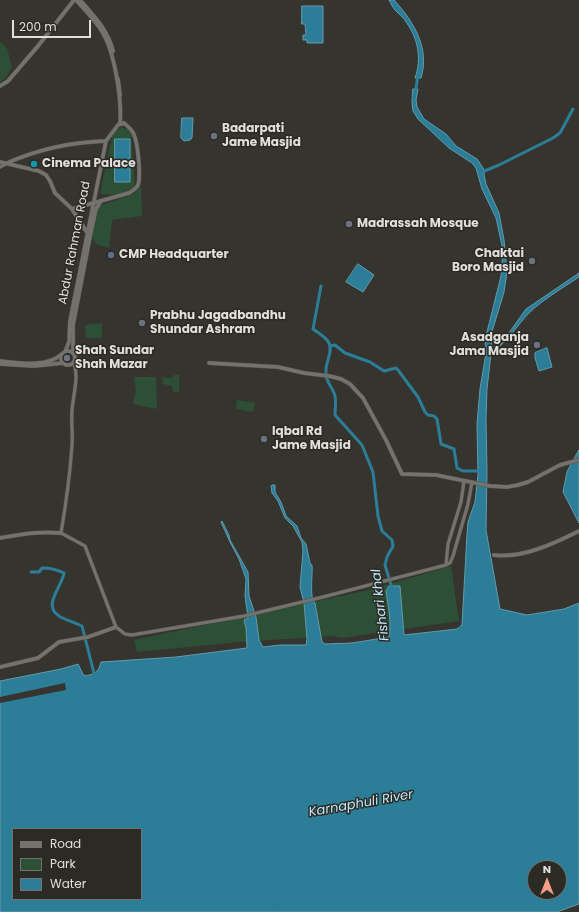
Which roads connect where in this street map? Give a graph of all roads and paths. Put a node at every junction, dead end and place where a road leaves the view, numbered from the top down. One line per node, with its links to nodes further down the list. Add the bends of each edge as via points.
1 (75, 0): 3 (main road, via 8,81); 4 (main road, via 93,18 109,45)
2 (80, 0): 4 (main road, via 99,21 110,39 118,75)
3 (0, 86)
4 (122, 124): 5 (main road, Abdur Rahman Road); 9 (main road, via 130,128 135,136 139,167 138,184 132,192)
5 (106, 141): 7 (main road, via 43,149); 10 (main road, Abdur Rahman Road)
6 (0, 162): 7 (main road)
7 (6, 164): 8 (street); 11 (main road, via 39,171 46,175 58,197)
8 (0, 168)
9 (101, 201): 10 (main road); 14 (main road, via 96,209 77,303)
10 (94, 203): 11 (main road); 12 (main road, Abdur Rahman Road)
11 (72, 209): 12 (main road)
12 (88, 234): 13 (main road, Abdur Rahman Road, via 70,320 68,345)
13 (64, 353): 14 (main road); 15 (main road, via 55,360 36,363); 16 (main road, via 61,358)
14 (73, 353): 17 (main road)
15 (0, 363): 16 (main road, via 34,366)
16 (63, 363): 17 (main road)
17 (74, 363): 23 (street, via 76,377 71,418 72,444)
18 (209, 364): 20 (main road, via 278,367 341,379 350,384 363,398 402,474 436,475)
19 (579, 460): 21 (main road, via 562,464 518,485 490,486)
20 (464, 481): 21 (main road); 26 (street, via 448,544)
21 (472, 482): 26 (street, via 456,549 450,563)
22 (579, 532): 25 (main road, via 541,548 505,557)
23 (61, 533): 24 (main road, via 24,533); 27 (street, via 84,546)
24 (0, 538)
25 (494, 555)
26 (446, 565): 27 (street, via 244,616 132,635)
27 (116, 628): 28 (main road, via 81,639 59,642 38,658)
28 (0, 667)

